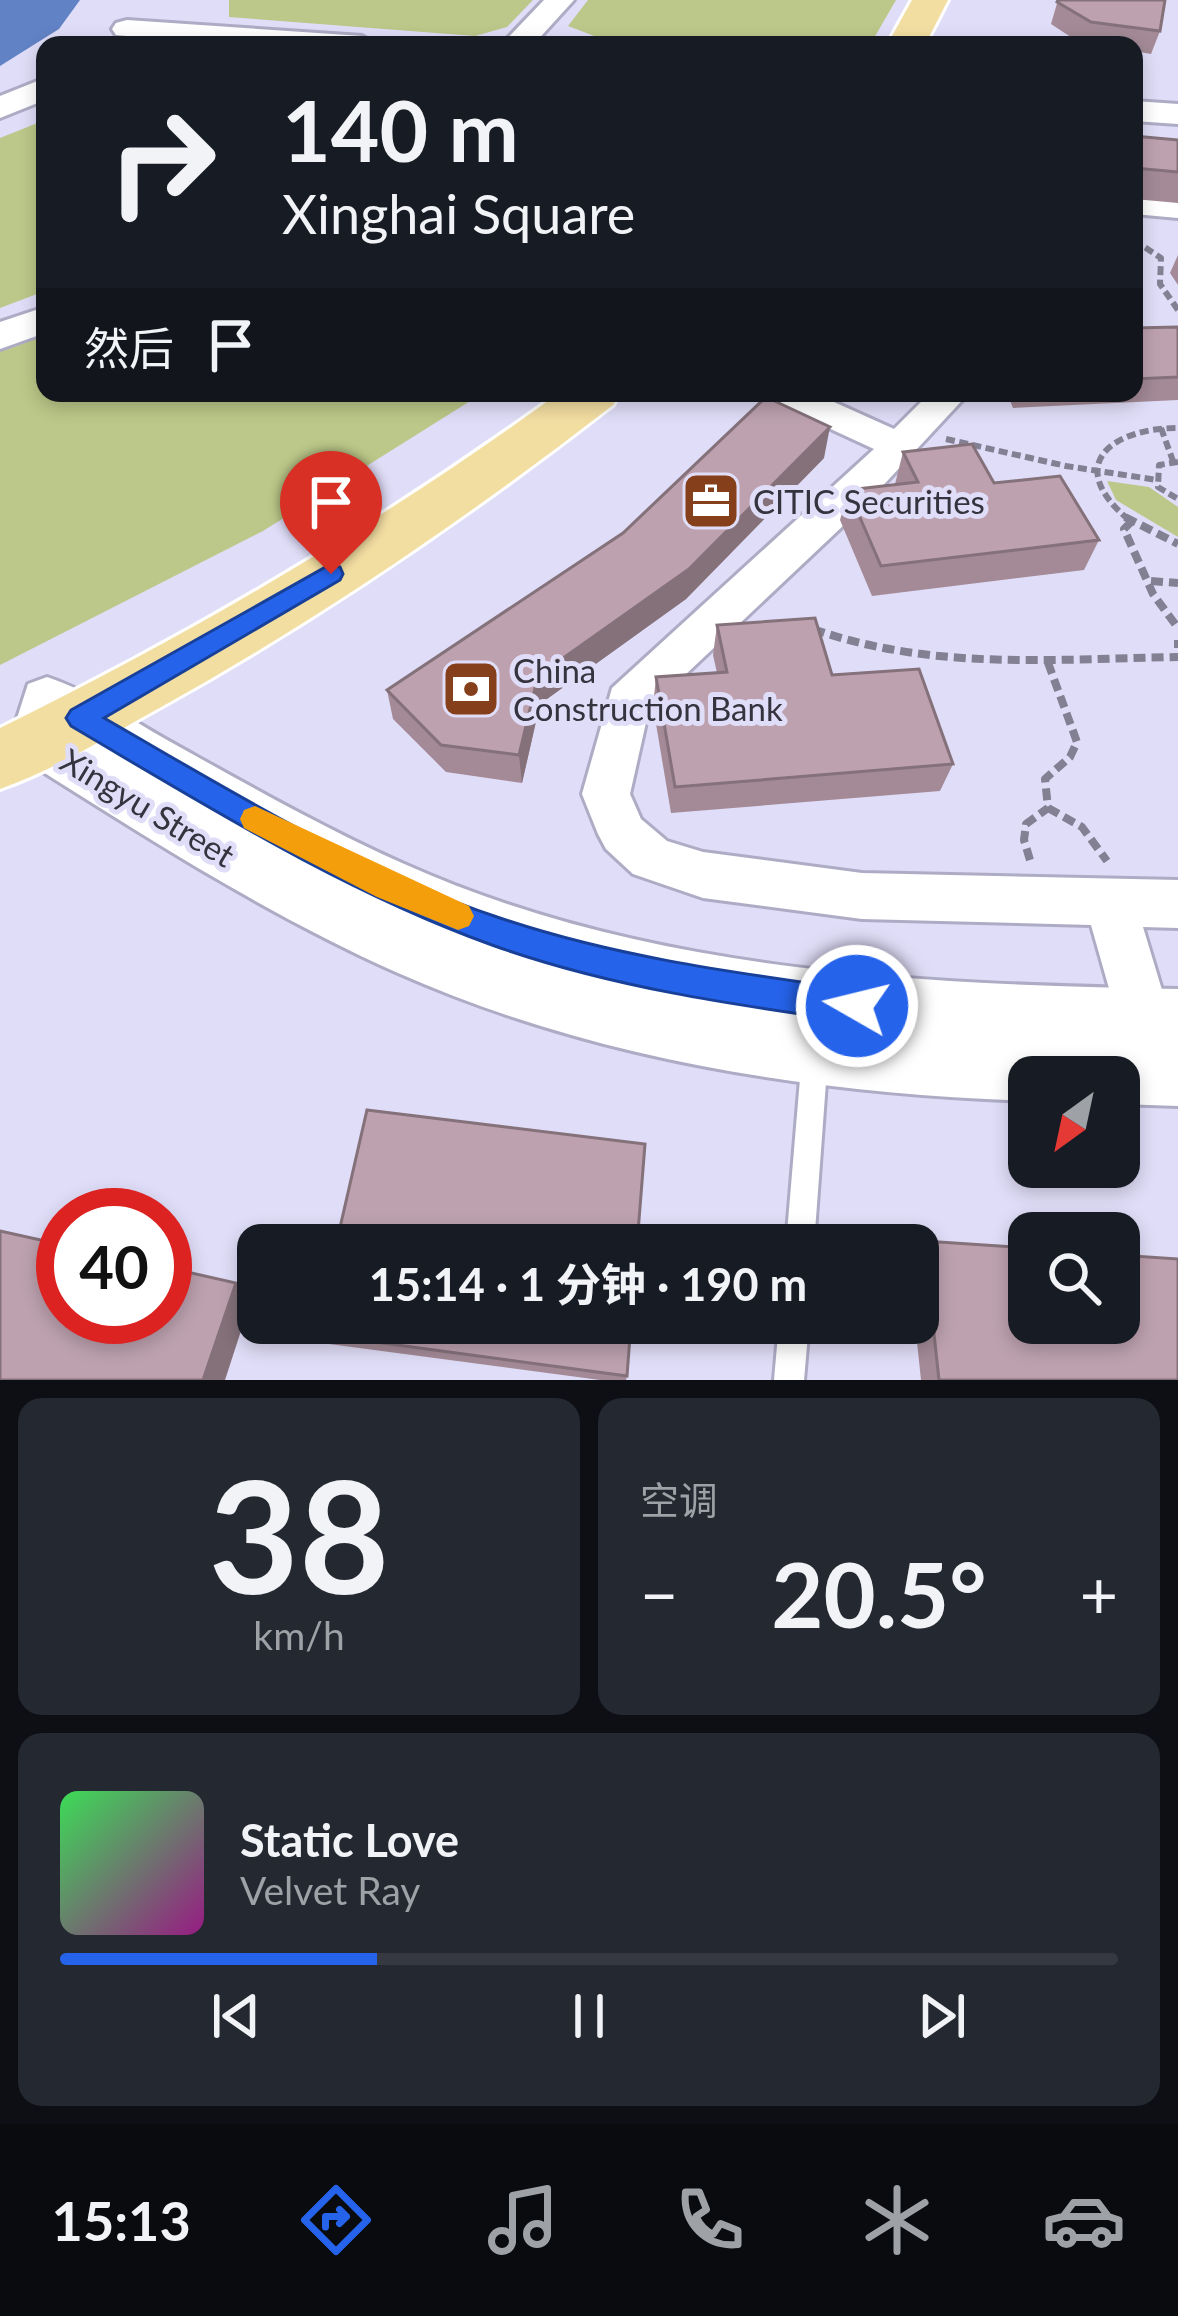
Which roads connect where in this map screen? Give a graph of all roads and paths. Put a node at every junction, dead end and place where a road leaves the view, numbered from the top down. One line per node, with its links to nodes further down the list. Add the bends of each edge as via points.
1 (143, 0): 5 (street)
2 (560, 0): 6 (street)
3 (930, 0): 7 (highway)
4 (955, 0): 8 (highway)
5 (119, 36)
6 (525, 36)
7 (911, 36)
8 (937, 36)
9 (36, 92): 12 (street)
10 (1143, 100): 11 (street)
11 (1178, 102)
12 (0, 108)
13 (1143, 112): 14 (street)
14 (1178, 114)
15 (1143, 206): 16 (street)
16 (1178, 208)
17 (1143, 246): 18 (path, via 1161,258 1160,284)
18 (1178, 310)
19 (36, 323): 20 (street)
20 (0, 337)
21 (535, 402): 40 (highway)
22 (581, 402): 40 (highway, via 298,595)
23 (825, 402): 25 (street)
24 (876, 402): 25 (street)
25 (922, 423): 29 (path); 36 (street)
26 (1160, 428): 27 (path); 28 (path); 29 (path, via 1108,444)
27 (1178, 428)
28 (1176, 461): 30 (path, via 1159,466)
29 (1095, 472): 30 (path); 32 (path, via 1110,503)
30 (1157, 480): 31 (path)
31 (1178, 499)
32 (1132, 521): 33 (path); 34 (path, via 1124,529)
33 (1178, 544)
34 (1151, 580): 35 (path); 37 (path, via 1153,597)
35 (1178, 583)
36 (746, 594): 39 (path, via 856,647 960,663); 42 (street, via 628,701 607,794 623,834 652,858 703,875 862,896)
37 (1178, 628)
38 (1178, 648): 39 (path)
39 (1047, 660): 41 (path, via 1077,742 1045,779)
40 (33, 728): 44 (street, Xingyu Street, via 249,868 479,975 599,1011)
41 (1048, 808): 42 (path, via 1097,842); 42 (path, via 1026,824 1024,840)
42 (1090, 902): 43 (street); 45 (street)
43 (1178, 904)
44 (817, 1025): 45 (street, Xingyu Street, via 896,1061); 46 (lane)
45 (1149, 1046)
46 (802, 1224)
47 (792, 1344): 48 (lane)
48 (789, 1380)

